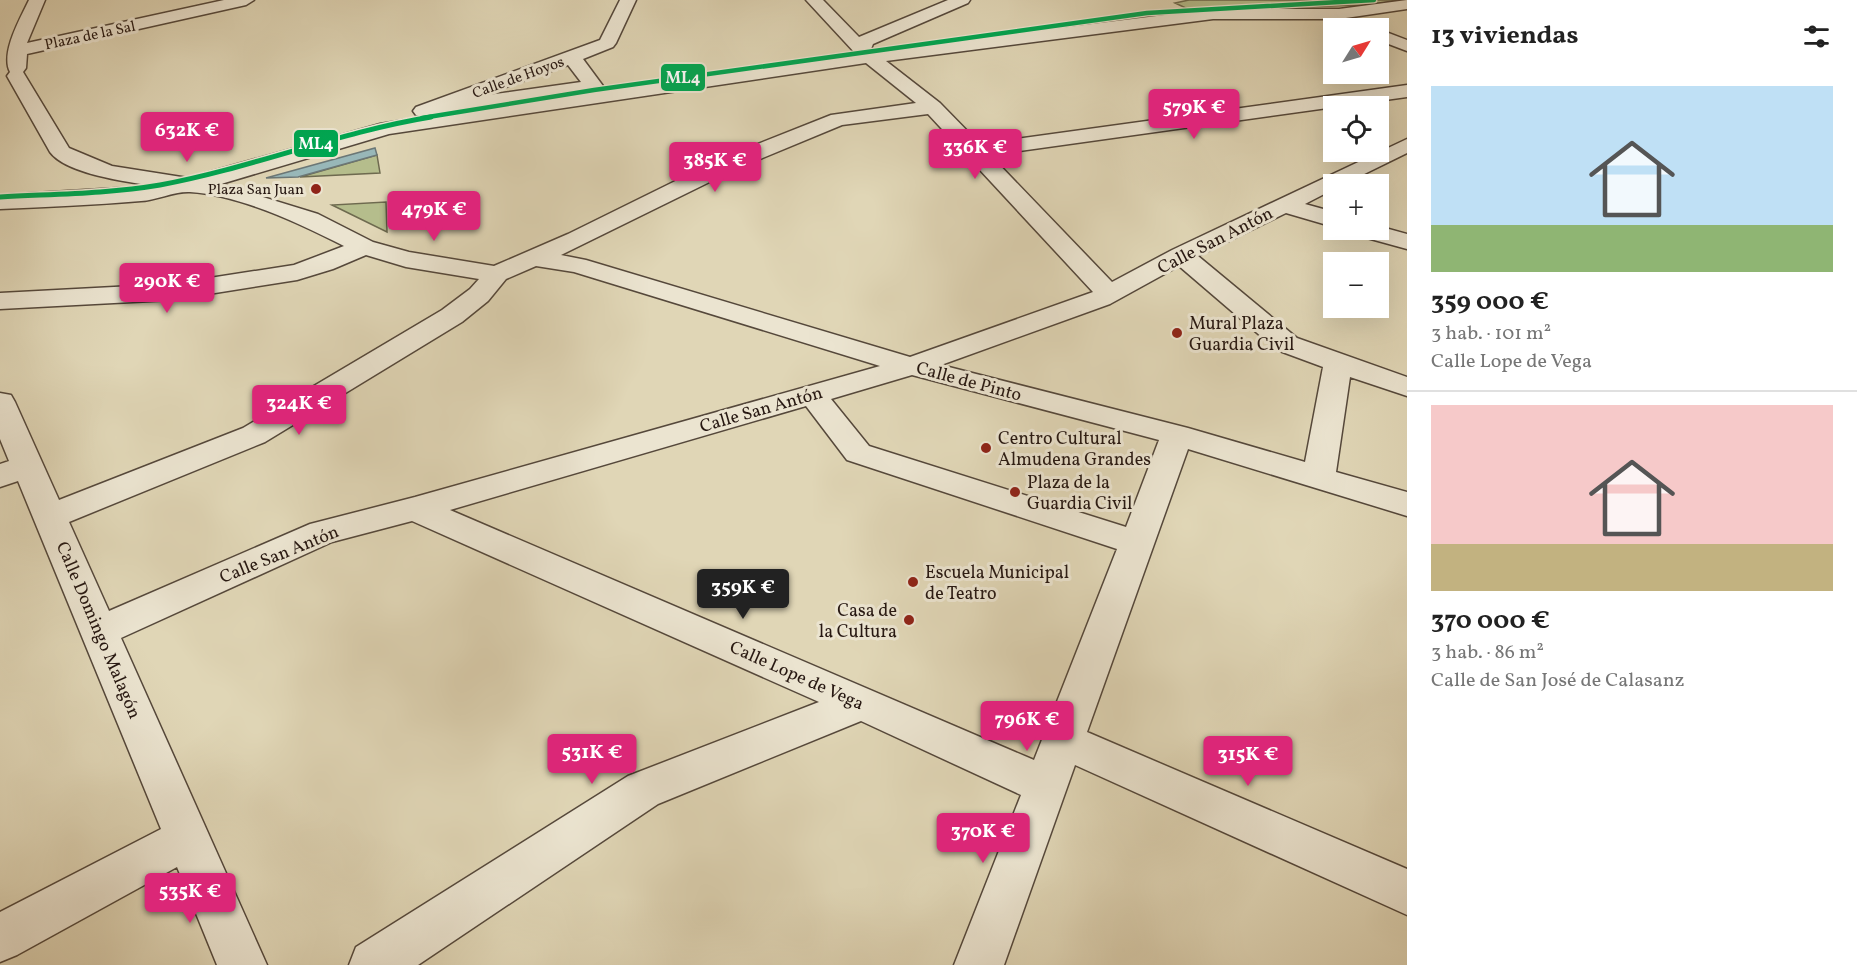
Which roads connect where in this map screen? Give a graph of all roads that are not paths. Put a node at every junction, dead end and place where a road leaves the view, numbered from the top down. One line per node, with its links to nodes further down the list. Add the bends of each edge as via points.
1 (246, 0): 14 (street, Plaza de la Sal)
2 (628, 0): 16 (street, Calle de Hoyos, via 607,43)
3 (814, 0): 15 (street)
4 (921, 0): 8 (street)
5 (962, 0): 8 (street)
6 (1407, 4): 9 (street)
7 (33, 8): 11 (street); 14 (street, via 18,41)
8 (936, 11): 15 (street, via 865,41)
9 (1339, 14): 10 (street); 15 (street, via 1213,14)
10 (1346, 18)
11 (10, 19)
12 (1389, 39): 13 (street)
13 (1407, 46)
14 (19, 50): 17 (street)
15 (866, 53): 19 (street); 20 (street)
16 (572, 57): 20 (street, Calle de Hoyos); 20 (street, Calle de Hoyos, via 593,86)
17 (8, 78): 23 (street, via 61,152 109,172)
18 (1407, 91): 22 (street)
19 (933, 107): 22 (street); 31 (street, via 838,119 728,164)
20 (427, 116): 23 (street)
21 (1407, 146): 25 (street, Calle San Antón)
22 (975, 151): 33 (street)
23 (193, 184): 24 (street, via 111,197); 29 (street, via 310,219)
24 (0, 202)
25 (1284, 205): 26 (street); 30 (street, Calle San Antón)
26 (1323, 217)
27 (1389, 237): 28 (street)
28 (1407, 242)
29 (364, 247): 32 (street, via 406,259); 34 (street, via 297,272 171,292)
30 (1181, 255): 33 (street, Calle San Antón); 35 (street, via 1287,344)
31 (532, 258): 32 (street); 36 (street, Calle de Pinto, via 578,265)
32 (497, 274): 45 (street, via 479,295 452,316 254,435)
33 (1109, 294): 36 (street, Calle San Antón)
34 (0, 302)
35 (1338, 362): 37 (street); 42 (street)
36 (910, 366): 38 (street, Calle San Antón); 40 (street, Calle de Pinto)
37 (1407, 387)
38 (812, 394): 44 (street, Calle San Antón); 46 (street, via 858,453)
39 (0, 402): 41 (street, Calle Domingo Malagón)
40 (1177, 435): 42 (street, Calle de Pinto); 46 (street)
41 (14, 471): 45 (street, Calle Domingo Malagón)
42 (1318, 478): 43 (street, Calle de Pinto)
43 (1407, 504)
44 (415, 509): 47 (street, Calle San Antón, via 322,532); 48 (street, Calle Lope de Vega)
45 (49, 517): 47 (street, Calle Domingo Malagón)
46 (1137, 543): 49 (street)
47 (99, 631): 51 (street, Calle Domingo Malagón)
48 (862, 703): 50 (street, Calle Lope de Vega); 55 (street, via 643,790)
49 (1064, 741): 50 (street); 52 (street)
50 (1046, 786): 56 (street)
51 (193, 847): 53 (street); 54 (street, Calle Domingo Malagón)
52 (1407, 892)
53 (0, 938)
54 (242, 965)
55 (374, 965)
56 (979, 965)

